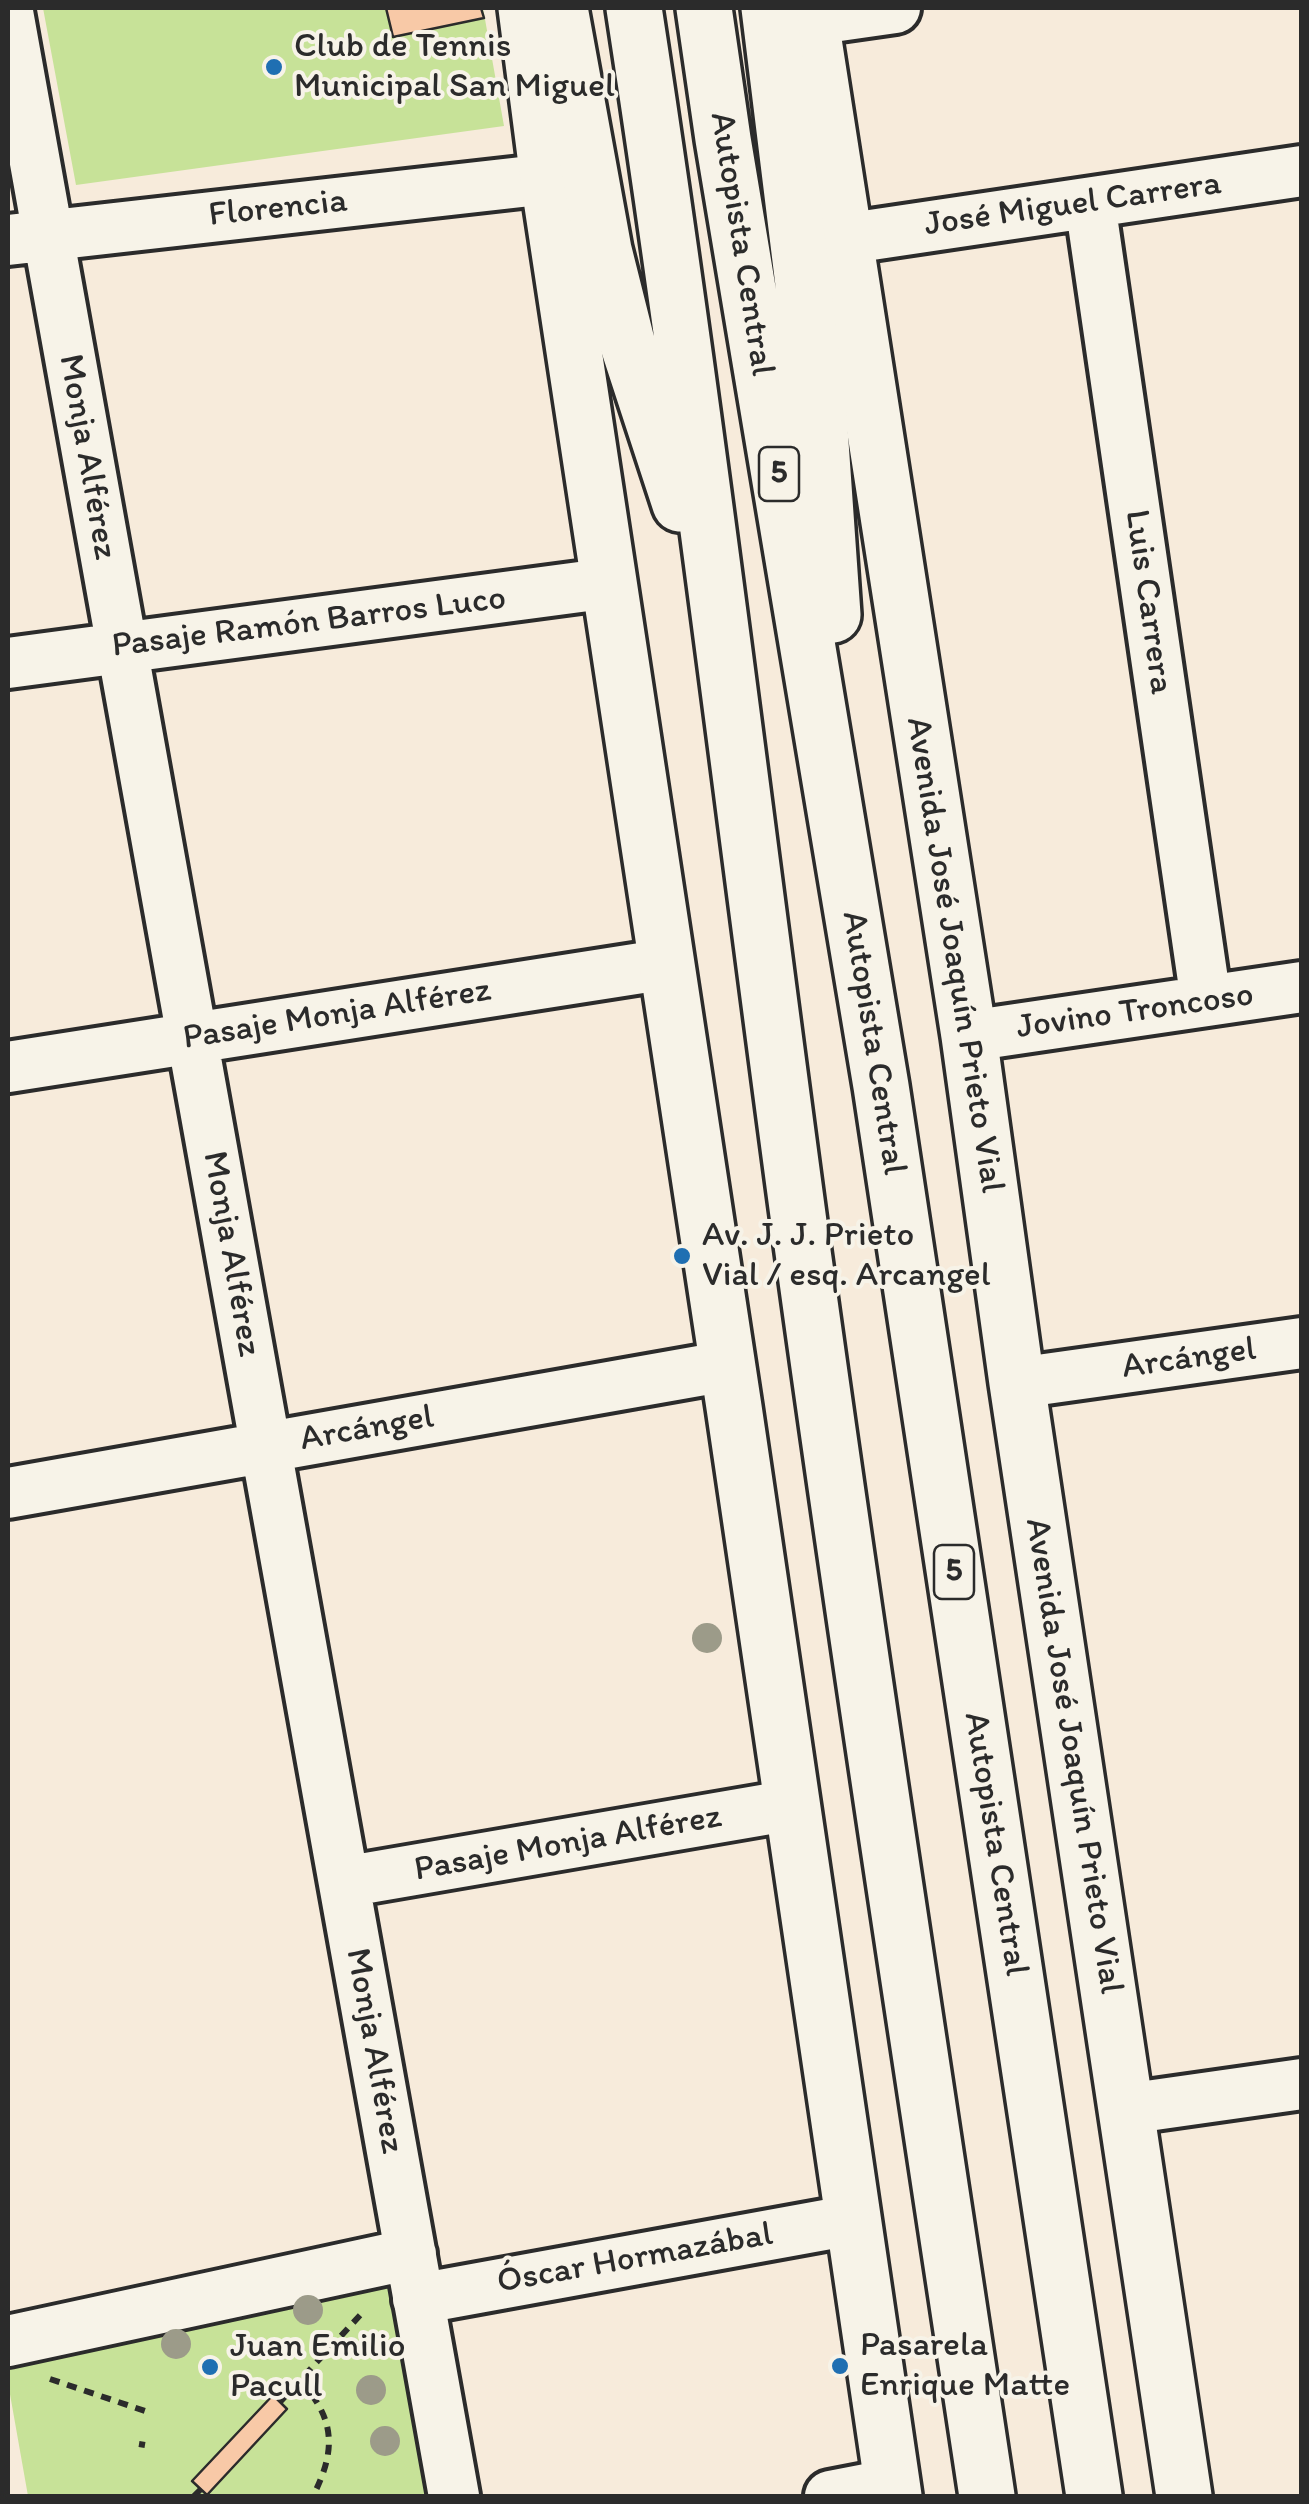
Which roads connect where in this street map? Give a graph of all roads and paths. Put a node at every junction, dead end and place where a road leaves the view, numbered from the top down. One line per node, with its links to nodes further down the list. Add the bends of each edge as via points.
1 (526, 8): 9 (main road)
2 (560, 8): 14 (main road, via 627,342)
3 (634, 8): 14 (main road, Autopista Central)
4 (704, 8): 17 (main road, Autopista Central / 5)
5 (894, 8): 7 (street)
6 (8, 12): 11 (street, Monja Alférez)
7 (797, 12): 12 (main road, Avenida José Joaquín Prieto Vial); 17 (main road, via 790,170 824,472 834,638)
8 (1302, 171): 10 (street, José Miguel Carrera)
9 (548, 179): 11 (street, Florencia); 13 (main road)
10 (1090, 202): 12 (street, José Miguel Carrera); 20 (street, Luis Carrera)
11 (28, 237): 15 (street, Monja Alférez)
12 (844, 239): 21 (main road, Avenida José Joaquín Prieto Vial)
13 (610, 584): 15 (street, Pasaje Ramón Barros Luco); 18 (main road)
14 (719, 608): 46 (main road, Autopista Central, via 846,1562)
15 (122, 647): 16 (street, Pasaje Ramón Barros Luco); 22 (street, Monja Alférez)
16 (8, 664)
17 (834, 808): 47 (main road, Autopista Central / 5)
18 (667, 964): 22 (street, Pasaje Monja Alférez); 25 (main road)
19 (1302, 987): 20 (street, Jovino Troncoso)
20 (1206, 1001): 21 (street, Jovino Troncoso)
21 (969, 1036): 26 (main road, Avenida José Joaquín Prieto Vial)
22 (192, 1038): 23 (street, Pasaje Monja Alférez); 27 (street, Monja Alférez)
23 (8, 1067)
24 (1302, 1342): 26 (street, Arcángel)
25 (728, 1366): 27 (street, Arcángel); 29 (main road)
26 (1017, 1382): 32 (main road, Avenida José Joaquín Prieto Vial)
27 (266, 1447): 28 (street, Arcángel); 30 (street, Monja Alférez)
28 (8, 1493)
29 (792, 1805): 30 (street, Pasaje Monja Alférez); 33 (main road)
30 (344, 1882): 34 (street, Monja Alférez)
31 (1302, 2084): 32 (street)
32 (1126, 2109): 48 (main road, Avenida José Joaquín Prieto Vial)
33 (852, 2220): 34 (street, Óscar Hormazábal); 41 (main road)
34 (401, 2284): 35 (street, Óscar Hormazábal); 37 (path); 44 (street, Monja Alférez)
35 (8, 2341)
36 (46, 2378): 39 (path)
37 (300, 2381): 38 (path); 43 (path, via 317,2399 330,2449)
38 (280, 2402)
39 (148, 2412)
40 (201, 2489): 42 (path)
41 (893, 2490): 45 (street)
42 (194, 2496)
43 (313, 2496)
44 (454, 2496)
45 (830, 2496)
46 (987, 2496)
47 (1094, 2496)
48 (1184, 2496)

